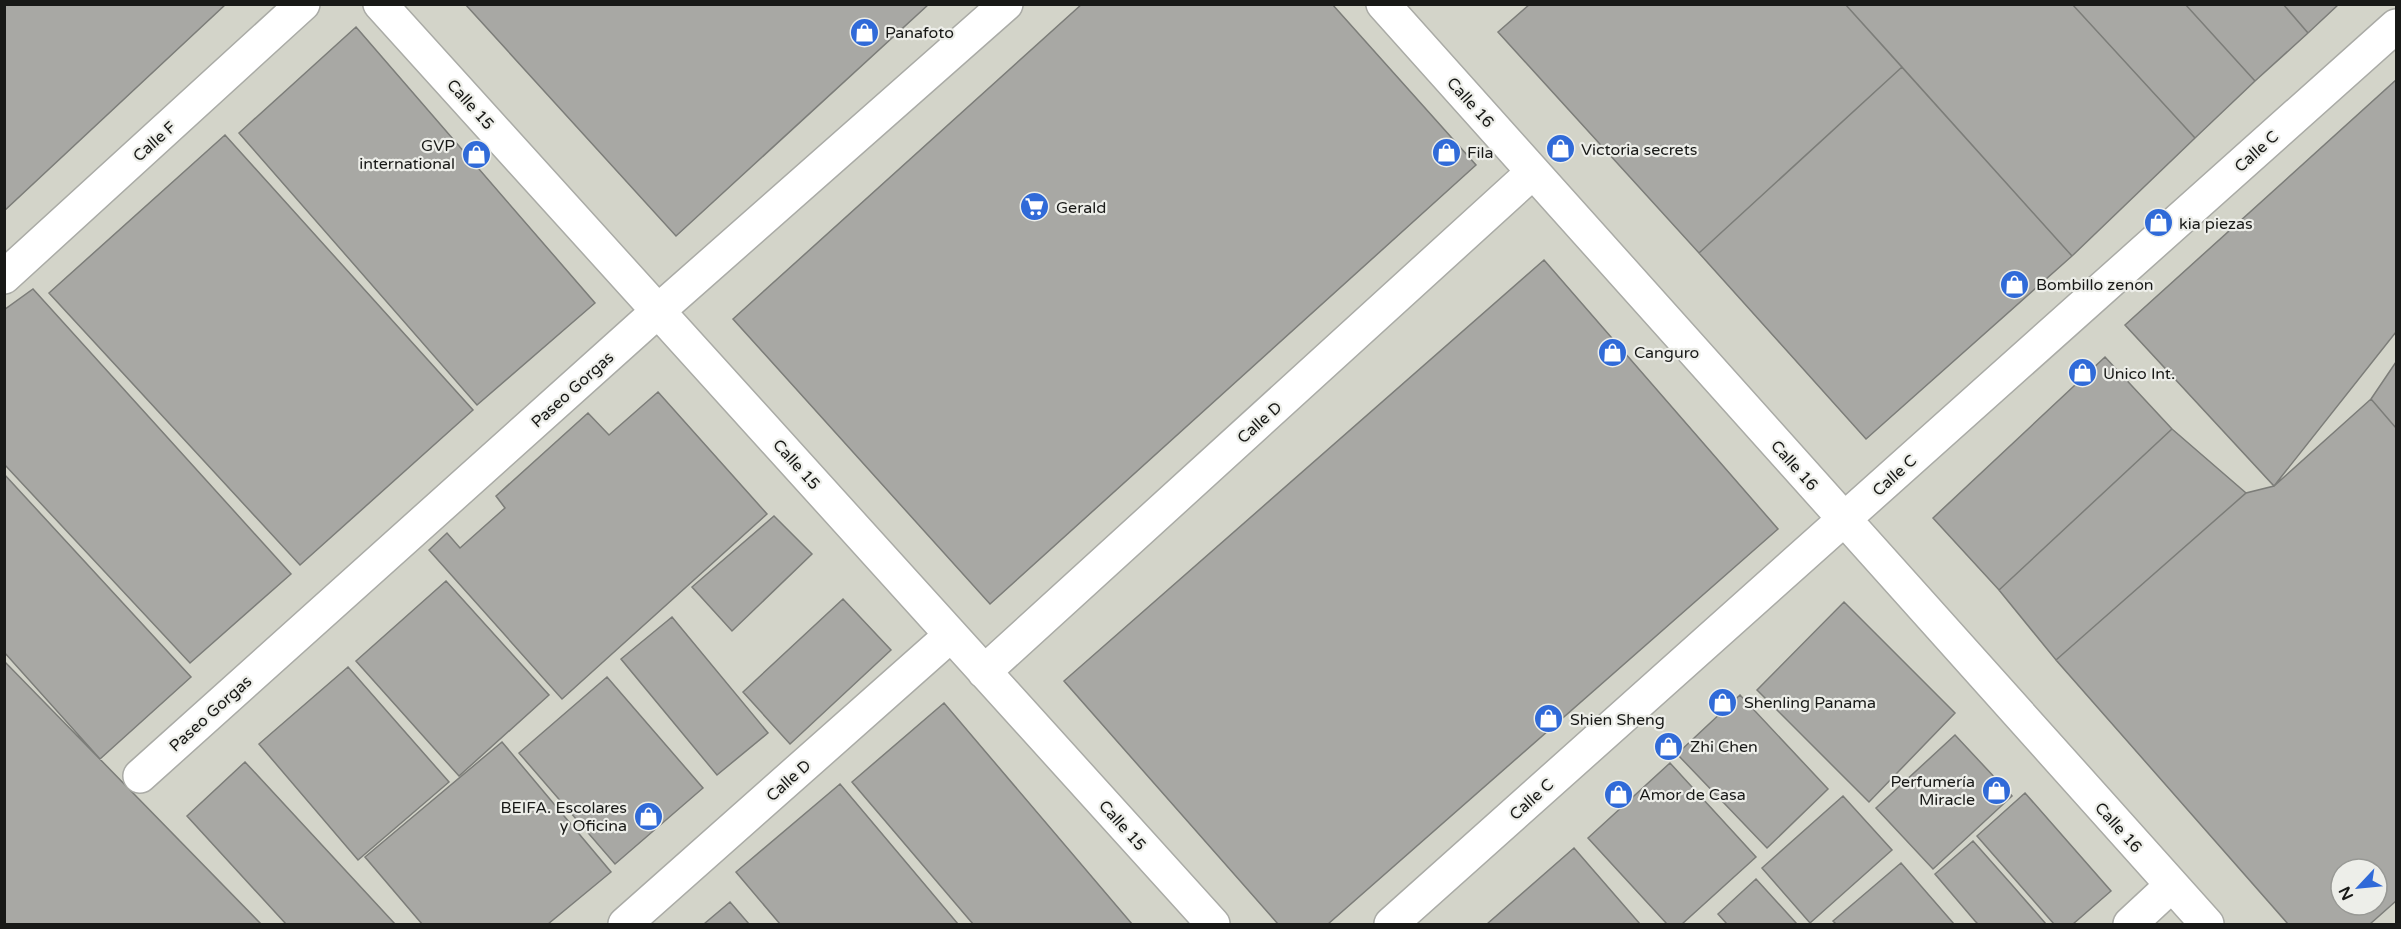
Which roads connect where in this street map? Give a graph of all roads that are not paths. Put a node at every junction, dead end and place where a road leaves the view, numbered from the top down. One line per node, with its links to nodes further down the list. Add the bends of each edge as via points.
1 (303, 4): 7 (street, Calle F)
2 (380, 4): 8 (street, Calle 15)
3 (1006, 4): 8 (street, Paseo Gorgas)
4 (1383, 4): 6 (street, Calle 16)
5 (2397, 26): 9 (street, Calle C)
6 (1533, 172): 9 (street, Calle 16); 11 (street, Calle D)
7 (4, 277)
8 (658, 311): 10 (street, Calle 15); 12 (street, Paseo Gorgas)
9 (1844, 520): 13 (street, Calle 16); 16 (street, Calle C)
10 (951, 635): 11 (street, Calle 15); 14 (street, Calle D)
11 (984, 672): 15 (street, Calle 15)
12 (140, 776)
13 (2172, 885): 17 (street); 18 (street, Calle 16)
14 (625, 924)
15 (1213, 924)
16 (1391, 924)
17 (2130, 924)
18 (2207, 924)

